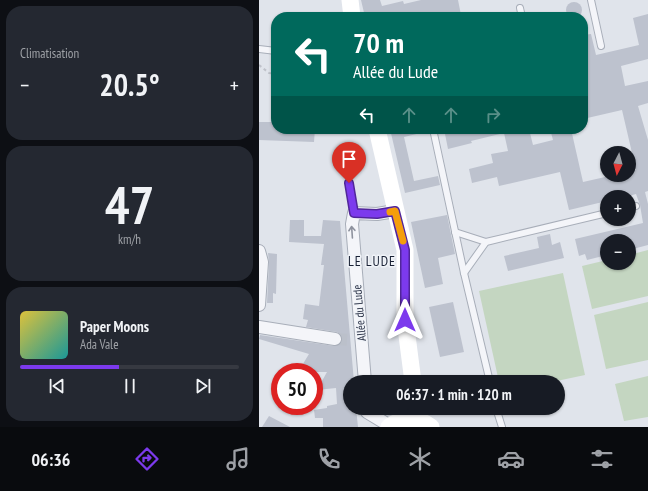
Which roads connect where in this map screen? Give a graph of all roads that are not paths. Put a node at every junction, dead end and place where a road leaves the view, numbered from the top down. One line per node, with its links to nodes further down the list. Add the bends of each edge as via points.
1 (350, 0): 4 (main road)
2 (591, 0): 6 (lane)
3 (520, 8): 5 (lane)
4 (351, 12)
5 (521, 12)
6 (601, 46)
7 (259, 49): 8 (lane)
8 (271, 50)
9 (378, 134): 12 (main road)
10 (434, 134): 15 (lane)
11 (349, 183): 13 (lane)
12 (395, 211): 13 (street, via 377,214); 23 (main road, via 405,250 405,320)
13 (354, 213): 22 (street, Allée du Lude, one-way to 13, via 357,341 352,224)
14 (600, 215): 16 (lane)
15 (455, 232): 16 (lane); 18 (lane)
16 (486, 242): 18 (lane)
17 (259, 251): 19 (street, via 262,262)
18 (464, 274): 24 (lane)
19 (259, 305)
20 (259, 326): 21 (street)
21 (335, 339)
22 (364, 375)
23 (411, 375)
24 (488, 375)
25 (371, 415): 28 (street)
26 (498, 415): 29 (lane)
27 (426, 419): 28 (main road)
28 (398, 420)
29 (502, 427)

